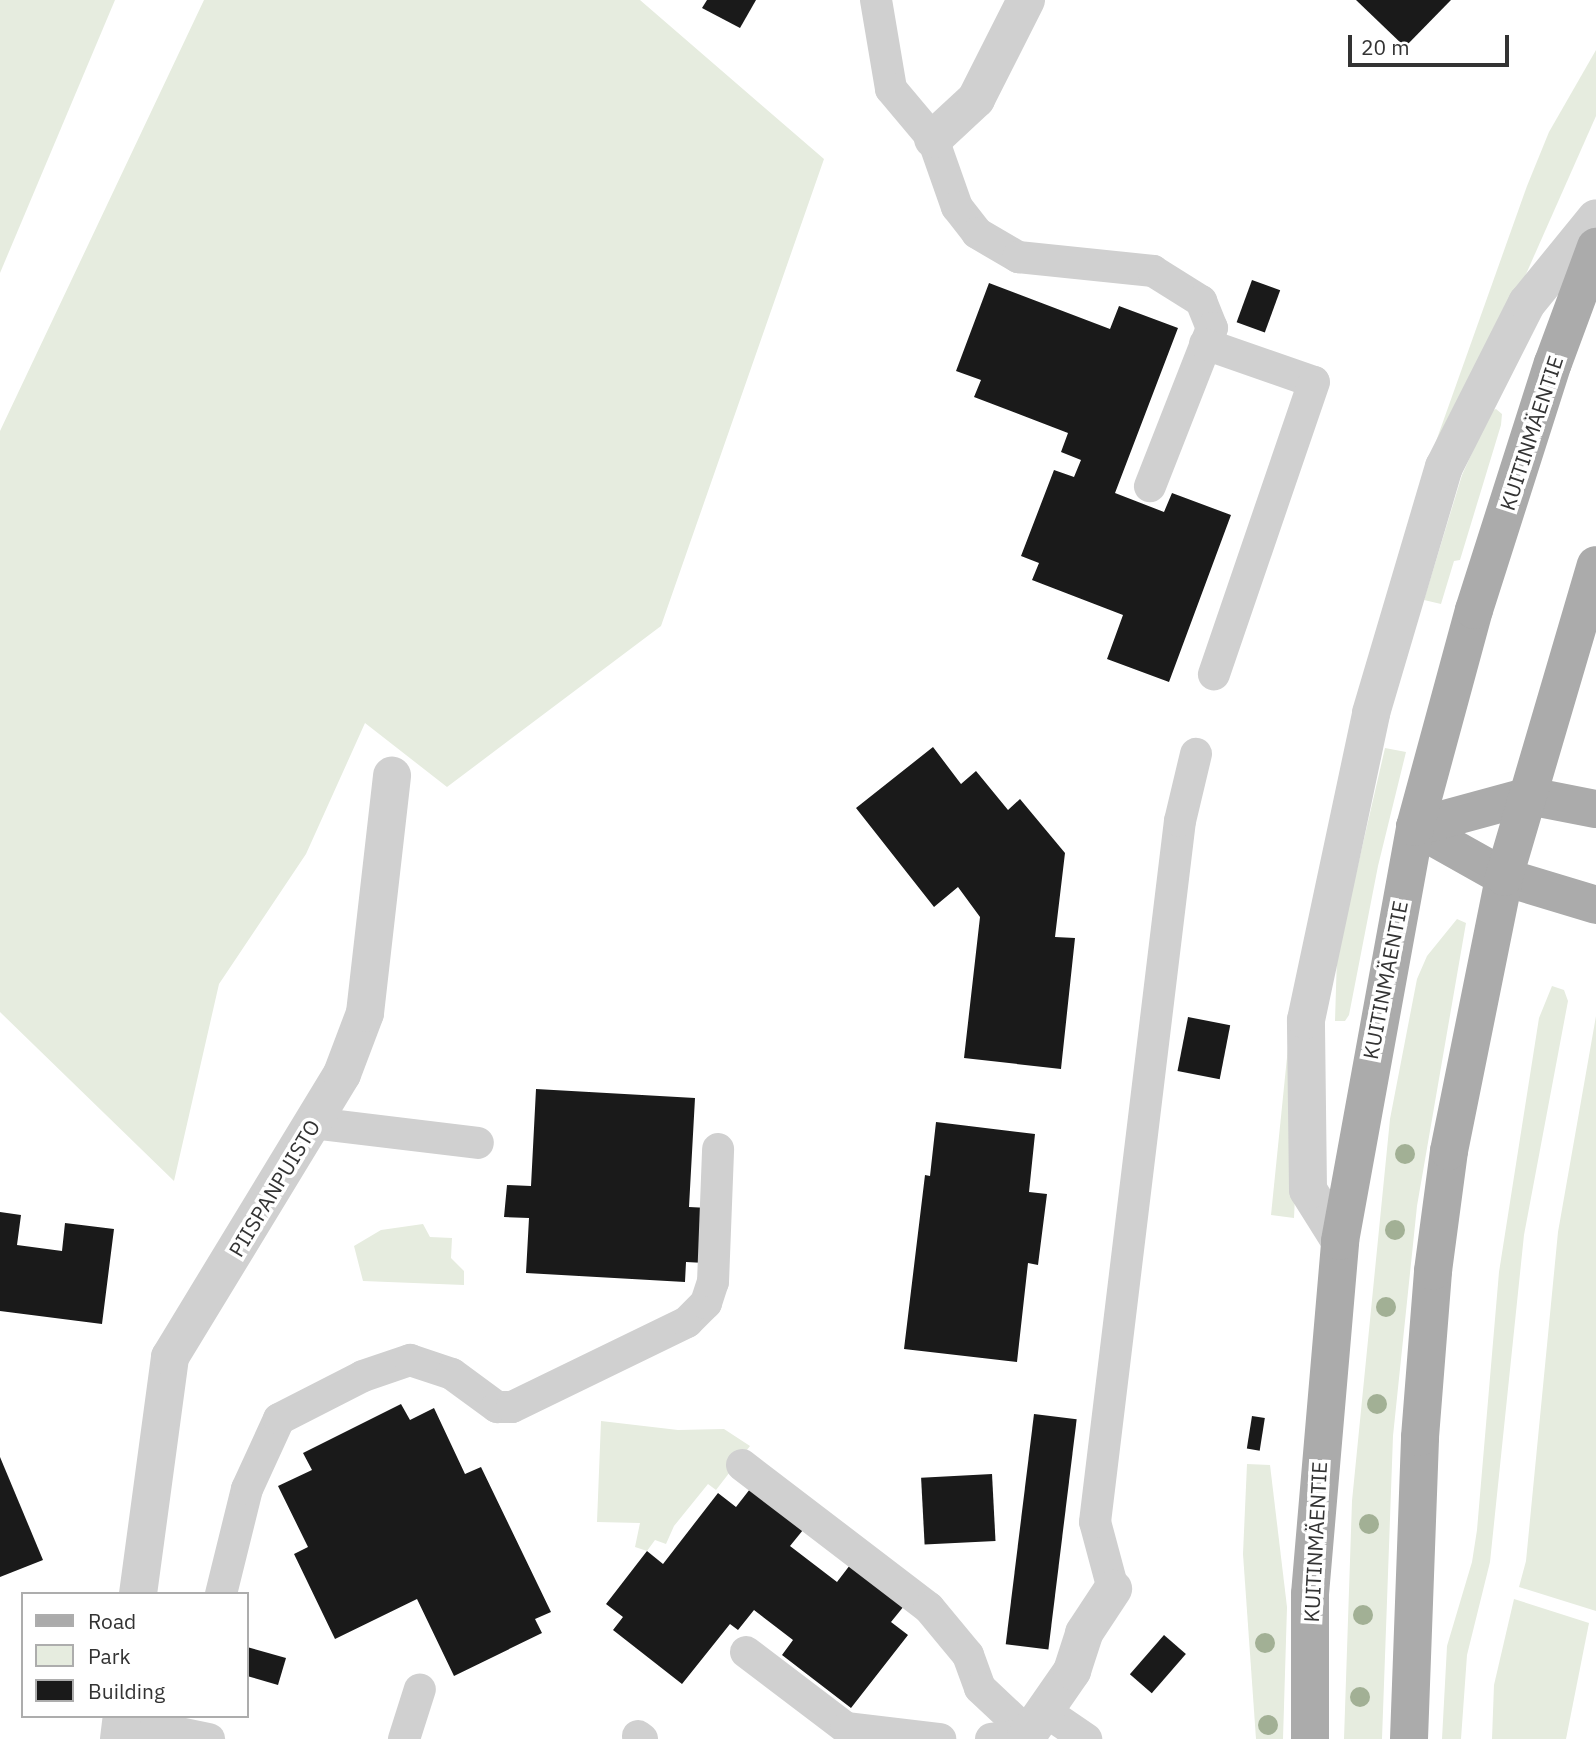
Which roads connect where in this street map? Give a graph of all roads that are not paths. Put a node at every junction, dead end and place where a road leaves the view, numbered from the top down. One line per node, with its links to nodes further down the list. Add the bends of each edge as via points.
1 (876, 0): 3 (lane, via 891,89)
2 (1026, 0): 3 (street, via 976,99)
3 (933, 139): 6 (lane, via 957,207 976,233 1018,257 1153,271 1201,300 1212,328)
4 (1596, 218): 20 (street, via 1527,303 1444,467 1371,713 1306,1020 1308,1190)
5 (1596, 247): 14 (main road, KUITINMÄENTIE, via 1553,363 1474,610)
6 (1205, 344): 7 (lane); 9 (lane, via 1314,382)
7 (1150, 486)
8 (1596, 565): 12 (main road)
9 (1214, 674)
10 (1196, 754): 22 (lane, via 1180,821 1095,1522)
11 (392, 776): 17 (street, PIISPANPUISTO, via 365,1013 342,1074)
12 (1529, 796): 13 (main road); 14 (main road); 15 (main road)
13 (1596, 809)
14 (1415, 827): 15 (main road); 20 (main road, KUITINMÄENTIE)
15 (1504, 877): 16 (main road); 35 (main road, via 1449,1151 1433,1270 1419,1450)
16 (1596, 905)
17 (313, 1123): 18 (lane); 23 (street, PIISPANPUISTO, via 170,1357)
18 (478, 1143)
19 (718, 1149): 24 (lane, via 713,1282 706,1303 687,1322 512,1407 497,1407 452,1374 410,1360 363,1376 279,1419 247,1489)
20 (1340, 1241): 34 (main road, KUITINMÄENTIE, via 1310,1594)
21 (742, 1465): 28 (lane, via 929,1608 968,1655 980,1688)
22 (1113, 1589): 28 (street, via 1084,1633 1072,1671)
23 (138, 1592)
24 (222, 1592)
25 (746, 1652): 31 (lane, via 846,1728)
26 (421, 1689): 30 (lane)
27 (121, 1726): 29 (lane)
28 (1033, 1728): 32 (lane); 33 (lane)
29 (196, 1729)
30 (404, 1739)
31 (940, 1739)
32 (991, 1739)
33 (1086, 1739)
34 (1310, 1739)
35 (1409, 1739)

